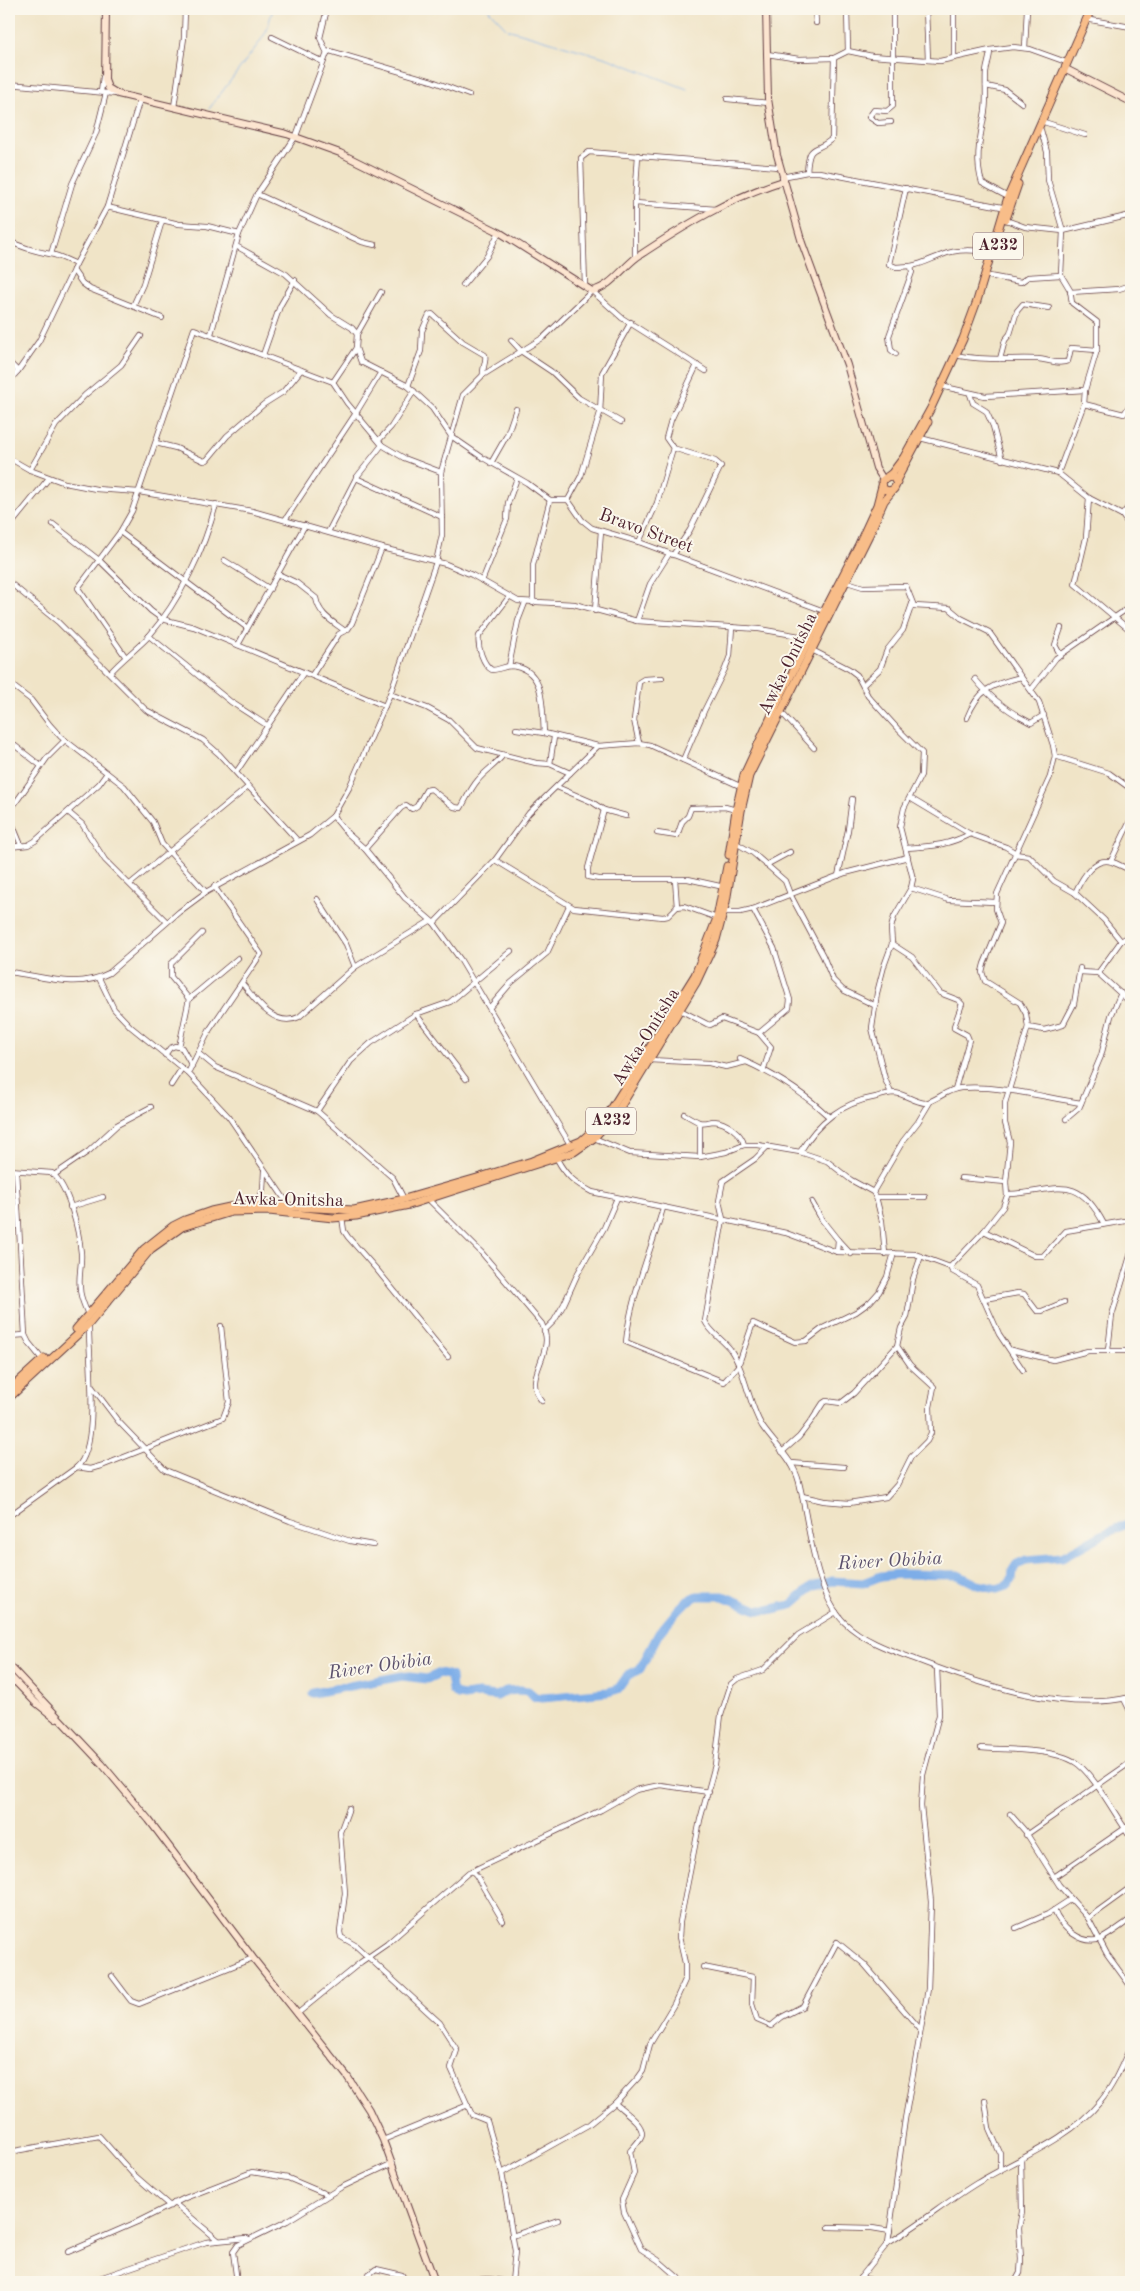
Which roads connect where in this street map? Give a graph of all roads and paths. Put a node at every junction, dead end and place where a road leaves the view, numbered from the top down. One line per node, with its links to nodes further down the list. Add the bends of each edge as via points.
1 (106, 9): 28 (main road)
2 (185, 9): 39 (street)
3 (327, 9): 20 (street, via 320,38)
4 (766, 9): 21 (main road)
5 (815, 9): 14 (street)
6 (847, 9): 19 (street)
7 (893, 9): 22 (street)
8 (926, 9): 25 (street)
9 (954, 9): 23 (street)
10 (1028, 9): 17 (street)
11 (1090, 9): 27 (main road, A232)
12 (1096, 9): 13 (main road, A232)
13 (1091, 20): 15 (street); 27 (main road, A232)
14 (816, 23)
15 (1131, 28)
16 (272, 37): 26 (street)
17 (1025, 48): 18 (street); 27 (street)
18 (990, 50): 23 (street); 30 (street)
19 (848, 51): 22 (street); 24 (street)
20 (327, 53): 26 (street); 33 (street, via 330,51 432,81)
21 (767, 54): 24 (street, via 799,59); 37 (main road)
22 (894, 57): 25 (street); 40 (street, via 893,106 887,111 874,110 869,117 878,123)
23 (954, 57): 25 (street)
24 (834, 58): 47 (street, via 832,139 812,150)
25 (928, 60)
26 (323, 62): 44 (street)
27 (1067, 66): 36 (main road); 41 (main road, A232); 51 (main road, A232)
28 (104, 73): 31 (street); 32 (main road, via 108,88)
29 (9, 84): 31 (street)
30 (986, 86): 38 (street, via 1005,90); 51 (street, via 977,152 979,173 982,183)
31 (104, 92): 32 (street); 65 (street, via 96,134 72,184)
32 (118, 94): 34 (main road)
33 (469, 95)
34 (140, 99): 39 (main road); 53 (street)
35 (727, 99): 37 (street)
36 (1131, 102)
37 (769, 103): 46 (main road)
38 (1022, 103)
39 (174, 107): 44 (main road)
40 (891, 122)
41 (1044, 122): 42 (main road, A232); 43 (street)
42 (1041, 130): 54 (main road, A232); 59 (street, via 1048,159 1048,180)
43 (1085, 135)
44 (296, 136): 50 (street); 60 (main road, via 369,166)
45 (638, 155): 46 (street); 52 (street); 75 (street, via 589,152 582,155)
46 (779, 167): 48 (main road)
47 (807, 172): 48 (street); 49 (street)
48 (782, 179): 55 (main road); 130 (main road, via 847,365 874,461)
49 (906, 188): 54 (street); 69 (street, via 889,264)
50 (257, 194): 61 (street); 63 (street)
51 (1008, 197): 54 (main road, A232)
52 (635, 203): 55 (street); 67 (street)
53 (106, 207): 57 (street); 68 (street)
54 (1007, 208): 58 (main road, A232); 66 (main road, A232)
55 (718, 209): 67 (main road)
56 (1131, 214): 59 (street)
57 (162, 220): 61 (street, via 220,228); 80 (street)
58 (1006, 220): 59 (street, via 1024,227); 72 (main road, A232)
59 (1063, 231): 71 (street)
60 (499, 232): 74 (street, via 483,262); 75 (main road)
61 (239, 234): 64 (street)
62 (9, 240): 65 (street, via 35,252)
63 (375, 245)
64 (236, 246): 73 (street); 84 (street)
65 (51, 254): 68 (street)
66 (990, 254): 69 (street, via 972,250 943,254); 130 (main road, A232, via 972,315 956,354 904,457)
67 (635, 259): 77 (main road, via 601,288)
68 (76, 264): 70 (street)
69 (911, 266): 91 (street, via 910,280 889,336 891,350)
70 (73, 270): 80 (street, via 90,289); 98 (street, via 38,340)
71 (1061, 275): 72 (street, via 1028,277 1021,282); 79 (street)
72 (989, 276): 93 (main road, A232)
73 (295, 280): 85 (street, via 331,315); 92 (street, via 280,306)
74 (463, 285)
75 (585, 286): 77 (main road)
76 (1131, 286): 79 (street, via 1119,290)
77 (592, 291): 83 (street); 90 (street, via 556,327)
78 (381, 292): 85 (street)
79 (1070, 292): 89 (street, via 1072,303 1096,322)
80 (134, 306): 82 (street)
81 (1049, 308): 94 (street, via 1023,304 1005,340)
82 (162, 318)
83 (630, 322): 96 (street); 111 (street, via 602,373)
84 (211, 334): 92 (street); 118 (street, via 197,329 193,331)
85 (357, 334): 88 (street)
86 (141, 336): 124 (street, via 121,365 56,424)
87 (511, 340): 90 (street)
88 (356, 348): 100 (street, via 364,365); 103 (street)
89 (1097, 350): 94 (street, via 1071,348 1068,361 1063,363); 106 (street)
90 (522, 352): 101 (street); 111 (street, via 552,372 579,398)
91 (896, 354)
92 (263, 355): 97 (street)
93 (960, 356): 94 (street, via 978,360); 105 (main road, A232)
94 (1000, 359)
95 (9, 362): 98 (street)
96 (697, 365): 99 (street); 120 (street, via 666,434)
97 (302, 370): 103 (street); 118 (street, via 283,392 227,436 207,460)
98 (18, 371): 102 (street)
99 (706, 371)
100 (381, 372): 104 (street); 113 (street)
101 (483, 375): 104 (street, via 485,355 463,342 432,314 424,326 421,351); 115 (street, via 463,395)
102 (9, 381)
103 (333, 382): 113 (street)
104 (408, 386): 107 (street)
105 (945, 387): 108 (street); 116 (main road, A232)
106 (1085, 390): 108 (street, via 985,396); 109 (street)
107 (414, 391): 115 (street, via 432,408); 117 (street)
108 (970, 394): 122 (street, via 973,403 986,411)
109 (1084, 404): 110 (street, via 1124,414); 126 (street)
110 (1131, 406)
111 (600, 408): 114 (street); 136 (street, via 581,476)
112 (516, 409): 123 (street)
113 (356, 413): 117 (street); 141 (street)
114 (621, 422)
115 (451, 436): 123 (street); 125 (street)
116 (920, 438): 122 (street); 131 (main road, A232)
117 (379, 440): 119 (street)
118 (156, 444): 133 (street)
119 (382, 445): 125 (street, via 404,458); 128 (street)
120 (674, 448): 149 (street); 151 (street, via 715,461 721,466 690,530)
121 (9, 458): 124 (street)
122 (1002, 460): 126 (street)
123 (491, 463): 129 (street)
124 (30, 470): 127 (street)
125 (441, 472): 140 (street)
126 (1058, 473): 134 (street)
127 (49, 478): 133 (street, via 96,489); 144 (street)
128 (356, 478): 140 (street); 148 (street)
129 (517, 478): 135 (street); 156 (street, via 508,503 507,519)
130 (884, 481): 131 (main road); 132 (main road, via 886,491); 157 (main road, Awka-Onitsha / A232, via 877,506)
131 (896, 481): 132 (main road, A232, via 896,488)
132 (892, 491): 157 (main road, Awka-Onitsha / A232)
133 (139, 492): 137 (street); 147 (street)
134 (1089, 498): 139 (street); 168 (street, via 1086,538 1074,584)
135 (550, 500): 136 (street); 163 (street, via 533,565)
136 (568, 500): 146 (street, Bravo Street, via 582,520)
137 (216, 504): 141 (street); 159 (street)
138 (1131, 504): 139 (street)
139 (1122, 515): 145 (street)
140 (442, 517): 154 (street)
141 (285, 520): 143 (street)
142 (53, 524): 152 (street)
143 (305, 525): 148 (street); 155 (street)
144 (9, 527)
145 (1131, 528)
146 (601, 531): 149 (street, Bravo Street); 166 (street)
147 (120, 532): 152 (street); 159 (street)
148 (328, 532): 150 (street)
149 (639, 542): 151 (street, Bravo Street)
150 (382, 548): 154 (street); 174 (street, via 352,623)
151 (671, 554): 167 (street, Bravo Street); 170 (street, via 650,584)
152 (98, 560): 169 (street); 180 (street, via 78,590)
153 (224, 560): 160 (street)
154 (436, 562): 156 (street); 193 (street)
155 (278, 574): 160 (street); 174 (street, via 297,583 316,598 316,605 324,616)
156 (482, 581): 161 (street)
157 (844, 581): 164 (street, via 863,587 906,586); 167 (main road, Awka-Onitsha / A232); 177 (main road, Awka-Onitsha / A232)
158 (9, 582): 184 (street, via 42,608)
159 (186, 582): 169 (street); 171 (street)
160 (270, 589): 171 (street)
161 (508, 597): 162 (street); 182 (street, via 478,640 488,668 495,670)
162 (525, 603): 163 (street); 182 (street)
163 (533, 603): 166 (street, via 574,604)
164 (912, 604): 186 (street, via 949,608 989,632); 190 (street, via 903,630 887,650 880,669)
165 (1131, 606): 168 (street)
166 (595, 611): 170 (street)
167 (824, 611): 177 (main road, Awka-Onitsha / A232)
168 (1115, 616): 175 (street); 181 (street)
169 (162, 619): 176 (street); 178 (street, via 194,627)
170 (637, 621): 172 (street)
171 (246, 627): 178 (street)
172 (732, 627): 177 (street); 209 (street, via 730,656)
173 (1061, 628): 181 (street, via 1055,645)
174 (345, 631): 185 (street)
175 (1131, 631)
176 (149, 636): 180 (street); 198 (street, via 231,702)
177 (814, 638): 179 (main road, Awka-Onitsha / A232); 217 (main road, Awka-Onitsha / A232, via 760,741)
178 (238, 645): 183 (street)
179 (812, 650): 190 (street, via 849,668); 195 (main road, Awka-Onitsha / A232)
180 (125, 656): 184 (street)
181 (1061, 656): 192 (street)
182 (509, 666): 200 (street, via 522,668 537,679)
183 (304, 672): 185 (street); 198 (street)
184 (110, 673): 212 (street, via 146,710 204,740)
185 (312, 675): 194 (street)
186 (1021, 677): 191 (street); 192 (street)
187 (662, 678): 204 (street, via 639,682 634,720)
188 (975, 679): 191 (street)
189 (9, 683): 202 (street, via 31,700)
190 (863, 686): 219 (street, via 868,696 922,752 921,775)
191 (984, 690): 196 (street, via 999,704 1031,723); 197 (street)
192 (1031, 690): 196 (street)
193 (390, 694): 194 (street); 207 (street, via 449,720 477,748)
194 (385, 706): 225 (street)
195 (781, 712): 206 (street); 217 (main road, Awka-Onitsha / A232)
196 (1044, 715): 208 (street)
197 (967, 718)
198 (268, 726): 212 (street)
199 (516, 729): 200 (street)
200 (544, 733): 201 (street)
201 (554, 736): 205 (street); 210 (street)
202 (65, 740): 211 (street); 213 (street)
203 (9, 741): 211 (street)
204 (639, 744): 205 (street); 209 (street, via 650,745)
205 (598, 746): 214 (street)
206 (814, 748)
207 (504, 755): 210 (street); 235 (street, via 478,780 461,808 454,807 431,789 426,790 417,806 401,808)
208 (1055, 756): 218 (street, via 1109,773); 238 (street, via 1050,777)
209 (683, 760): 217 (street)
210 (550, 764): 214 (street)
211 (41, 766): 224 (street)
212 (237, 771): 215 (street)
213 (107, 773): 223 (street); 237 (street, via 124,786 143,808)
214 (570, 773): 216 (street)
215 (248, 787): 230 (street); 237 (street)
216 (557, 787): 221 (street); 240 (street, via 529,813)
217 (744, 787): 222 (main road, Awka-Onitsha / A232); 231 (main road, Awka-Onitsha / A232)
218 (1131, 788)
219 (910, 798): 229 (street); 234 (street, via 900,827)
220 (852, 799): 244 (street)
221 (604, 810): 226 (street); 245 (street, via 588,877)
222 (736, 810): 228 (street, via 691,808 677,836); 248 (main road, Awka-Onitsha / A232)
223 (68, 812): 232 (street, via 35,841); 246 (street, via 82,824 105,860)
224 (9, 814): 232 (street)
225 (333, 816): 230 (street); 235 (street)
226 (626, 816)
227 (1131, 819): 241 (street)
228 (657, 833)
229 (970, 834): 234 (street, via 938,846); 238 (street)
230 (297, 840): 247 (street)
231 (736, 843): 242 (street); 258 (main road, Awka-Onitsha / A232)
232 (21, 845): 233 (street)
233 (9, 847)
234 (906, 848): 239 (street)
235 (365, 849): 261 (street, via 389,880)
236 (790, 852): 242 (street)
237 (170, 853): 246 (street); 250 (street)
238 (1016, 853): 252 (street, via 1029,856 1054,881); 254 (street)
239 (908, 857): 244 (street); 249 (street, via 913,879)
240 (495, 860): 255 (street); 261 (street)
241 (1111, 861): 243 (street); 252 (street, via 1091,868)
242 (766, 864): 251 (street, via 785,881)
243 (1131, 870)
244 (838, 876): 251 (street)
245 (675, 879): 248 (street); 256 (street)
246 (130, 884): 260 (street)
247 (214, 886): 250 (street); 273 (street, via 260,952 260,957)
248 (724, 887): 259 (main road, Awka-Onitsha / A232)
249 (911, 888): 254 (street, via 949,900); 265 (street, via 894,917)
250 (206, 892): 260 (street)
251 (790, 894): 257 (street); 277 (street, via 833,980 844,990)
252 (1075, 894): 264 (street, via 1104,920)
253 (317, 900): 268 (street, via 346,944)
254 (995, 902): 281 (street, via 1001,923 984,964 983,977 1020,1003)
255 (569, 906): 256 (street, via 594,912 663,917); 278 (street, via 547,954 512,983)
256 (676, 907): 259 (street, via 684,906)
257 (753, 910): 258 (street); 282 (street, via 774,948 790,1000 789,1008)
258 (724, 912): 279 (main road, Awka-Onitsha / A232, via 703,972)
259 (717, 918): 309 (main road, Awka-Onitsha / A232, via 695,975 610,1110)
260 (167, 922): 271 (street)
261 (432, 922): 268 (street); 272 (street)
262 (202, 933): 275 (street, via 170,964 171,977)
263 (1131, 935): 264 (street)
264 (1122, 942): 270 (street)
265 (892, 944): 277 (street); 295 (street, via 912,957 940,993 962,1004 954,1028 968,1035 970,1040)
266 (511, 951): 272 (street)
267 (238, 958): 275 (street)
268 (355, 967): 273 (street, via 306,1011 290,1021 264,1010)
269 (9, 972): 271 (street, via 64,981)
270 (1098, 973): 274 (street); 281 (street, via 1080,970 1074,1004 1063,1025 1044,1030)
271 (99, 978): 285 (street, via 114,1009)
272 (474, 980): 278 (street); 280 (street, via 450,1002)
273 (242, 983): 284 (street)
274 (1121, 994): 276 (street); 299 (street, via 1107,1027 1101,1056)
275 (189, 999): 283 (street)
276 (1131, 1003)
277 (876, 1006): 297 (street, via 873,1036)
278 (490, 1007): 309 (street)
279 (680, 1010): 282 (street, via 710,1025 722,1019); 287 (main road, Awka-Onitsha / A232)
280 (416, 1014): 293 (street); 301 (street, via 351,1061)
281 (1028, 1027): 296 (street)
282 (760, 1033): 291 (street, via 771,1047)
283 (178, 1047): 285 (street, via 170,1048); 289 (street, via 182,1048)
284 (198, 1053): 289 (street); 301 (street, via 214,1066)
285 (165, 1055): 290 (street)
286 (740, 1059): 288 (street)
287 (649, 1060): 288 (street, via 726,1067); 306 (main road, Awka-Onitsha / A232, via 618,1111)
288 (746, 1062): 291 (street)
289 (192, 1066): 292 (street)
290 (182, 1068): 292 (street); 294 (street)
291 (763, 1071): 303 (street, via 812,1101)
292 (188, 1073): 314 (street, via 238,1128)
293 (466, 1079)
294 (171, 1085)
295 (955, 1089): 296 (street); 298 (street)
296 (1008, 1091): 299 (street); 318 (street, via 1004,1112 1010,1151)
297 (891, 1093): 298 (street, via 921,1103); 303 (street, via 855,1101)
298 (930, 1102): 319 (street)
299 (1081, 1103): 304 (street, via 1076,1112)
300 (151, 1107): 316 (street, via 117,1125 89,1152)
301 (317, 1111): 325 (street, via 393,1178)
302 (684, 1114): 305 (street)
303 (828, 1116): 310 (street, via 809,1136)
304 (1066, 1119)
305 (700, 1123): 307 (street, via 715,1121 725,1124 736,1131); 311 (street)
306 (594, 1138): 309 (main road, Awka-Onitsha / A232); 311 (street, via 630,1153)
307 (744, 1145): 308 (street); 311 (street)
308 (768, 1146): 310 (street); 334 (street, via 755,1159 723,1180 719,1201)
309 (572, 1149): 312 (main road, Awka-Onitsha / A232); 325 (main road, Awka-Onitsha / A232)
310 (800, 1152): 319 (street, via 826,1161)
311 (700, 1157)
312 (557, 1159): 324 (street, via 578,1185); 326 (main road, Awka-Onitsha / A232)
313 (9, 1170): 315 (street)
314 (264, 1170): 329 (street); 330 (street, via 263,1190)
315 (16, 1171): 316 (street, via 44,1171); 351 (street)
316 (54, 1175): 328 (street, via 62,1185)
317 (961, 1178): 318 (street)
318 (1006, 1182): 320 (street)
319 (873, 1192): 322 (street)
320 (1007, 1194): 336 (street, via 1067,1189 1089,1199); 337 (street, via 1003,1207)
321 (104, 1197): 328 (street)
322 (876, 1197): 323 (street); 343 (street)
323 (925, 1197)
324 (617, 1198): 331 (street); 350 (street, via 564,1304)
325 (404, 1199): 329 (main road, Awka-Onitsha / A232, via 354,1210)
326 (428, 1199): 333 (main road, Awka-Onitsha / A232); 350 (street, via 501,1274)
327 (812, 1202): 338 (street)
328 (70, 1207): 348 (street, via 81,1253 81,1298)
329 (290, 1207): 330 (main road, Awka-Onitsha / A232); 332 (street)
330 (254, 1208): 332 (main road, Awka-Onitsha / A232); 348 (main road, Awka-Onitsha / A232, via 227,1207 211,1211 162,1233 134,1259)
331 (663, 1208): 334 (street); 359 (street, via 626,1342 724,1382)
332 (296, 1214): 333 (main road, Awka-Onitsha / A232)
333 (342, 1218): 357 (street, via 348,1237)
334 (723, 1219): 339 (street, via 804,1238); 359 (street, via 704,1321 730,1349)
335 (1131, 1220): 336 (street)
336 (1104, 1224): 337 (street, via 1066,1231 1042,1256 1035,1256)
337 (984, 1231): 345 (street)
338 (838, 1240): 339 (street); 342 (street)
339 (837, 1252): 342 (street)
340 (894, 1253): 343 (street); 344 (street); 359 (street, via 883,1285 870,1302 806,1341 795,1342 753,1323)
341 (1131, 1253): 355 (street, via 1112,1315)
342 (851, 1254): 343 (street)
343 (885, 1254)
344 (921, 1256): 345 (street); 353 (street)
345 (950, 1267): 346 (street, via 977,1285)
346 (984, 1300): 347 (street, via 1024,1294 1037,1311); 354 (street, via 999,1334)
347 (1064, 1302)
348 (89, 1320): 358 (main road, Awka-Onitsha / A232); 361 (street, via 88,1355); 363 (main road, Awka-Onitsha / A232)
349 (221, 1326): 365 (street, via 229,1402 223,1418)
350 (544, 1331): 364 (street, via 545,1346 534,1385 536,1395)
351 (26, 1335): 352 (street); 358 (street)
352 (9, 1336)
353 (897, 1346): 366 (street, via 841,1404 823,1403 799,1437); 370 (street, via 910,1365 934,1387 930,1407 931,1433 927,1441 912,1457 897,1485 886,1497 849,1503)
354 (1011, 1350): 355 (street, via 1054,1360 1088,1351); 360 (street)
355 (1108, 1350): 356 (street)
356 (1131, 1351)
357 (448, 1357)
358 (42, 1359): 362 (main road, Awka-Onitsha / A232)
359 (738, 1366): 366 (street, via 761,1424)
360 (1023, 1370)
361 (92, 1388): 365 (street); 368 (street, via 88,1447)
362 (9, 1390)
363 (9, 1398)
364 (542, 1401)
365 (144, 1450): 368 (street, via 90,1469); 372 (street, via 176,1476 290,1521 350,1541)
366 (782, 1452): 367 (street)
367 (791, 1463): 369 (street); 370 (street)
368 (77, 1467): 371 (street)
369 (844, 1467)
370 (802, 1496): 373 (street, via 807,1528 821,1576)
371 (9, 1516)
372 (373, 1545)
373 (836, 1612): 375 (street, via 860,1634); 385 (street, via 798,1635 764,1670 736,1679 731,1684 721,1715)
374 (9, 1665): 381 (main road)
375 (937, 1668): 379 (street, via 1039,1697 1087,1701); 408 (street, via 938,1715 922,1790 931,1902 928,1989)
376 (11, 1678): 377 (street); 381 (main road)
377 (9, 1687)
378 (1131, 1697): 379 (street)
379 (1124, 1699): 380 (street)
380 (1131, 1713)
381 (65, 1725): 403 (main road, via 148,1820)
382 (980, 1748): 384 (street, via 1070,1759)
383 (1131, 1762): 384 (street)
384 (1096, 1786): 389 (street); 390 (street)
385 (709, 1792): 392 (street, via 660,1785 636,1790); 411 (street, via 700,1820 680,1922 685,1980 650,2044 643,2071)
386 (350, 1808): 402 (street, via 340,1832 345,1893 340,1932 341,1937)
387 (1010, 1814): 390 (street)
388 (1131, 1824): 389 (street)
389 (1124, 1828): 391 (street); 393 (street)
390 (1026, 1835): 393 (street)
391 (1131, 1837)
392 (472, 1871): 399 (street); 402 (street, via 464,1874 387,1944)
393 (1054, 1877): 395 (street)
394 (1131, 1887): 397 (street)
395 (1071, 1898): 396 (street); 397 (street)
396 (1054, 1910): 400 (street); 401 (street, via 1056,1917 1075,1936)
397 (1088, 1918): 401 (street)
398 (1131, 1919): 401 (street)
399 (503, 1921)
400 (1016, 1928)
401 (1099, 1940): 406 (street)
402 (368, 1957): 407 (street); 412 (street, via 445,2030 457,2050 451,2068)
403 (253, 1958): 405 (street, via 139,2004 131,2001); 407 (main road)
404 (703, 1967): 408 (street, via 753,1977 752,2004 757,2020 771,2026 803,2006 837,1942 864,1964)
405 (112, 1976)
406 (1131, 1988)
407 (297, 2014): 413 (main road, via 347,2076 369,2110)
408 (920, 2029): 423 (street)
409 (1130, 2049): 415 (street, via 1100,2103 1050,2143)
410 (985, 2100): 417 (street, via 989,2128 1000,2153)
411 (615, 2103): 418 (street, via 588,2125); 438 (street, via 638,2124 642,2132 630,2151 634,2173 622,2200 624,2212 641,2248)
412 (468, 2105): 413 (street); 418 (street, via 472,2114 487,2121)
413 (383, 2140): 416 (main road)
414 (9, 2152): 420 (street, via 99,2136 133,2174)
415 (1021, 2159): 417 (street); 440 (street, via 1021,2259 1020,2273)
416 (392, 2164): 419 (street); 429 (main road)
417 (1000, 2171): 427 (street)
418 (502, 2173): 424 (street)
419 (328, 2195): 420 (street, via 288,2178 252,2172); 425 (street, via 287,2221)
420 (172, 2205): 426 (street); 428 (street)
421 (558, 2220): 424 (street)
422 (829, 2227): 423 (street)
423 (890, 2231): 427 (street)
424 (512, 2236): 437 (street, via 515,2263)
425 (251, 2238): 426 (street); 432 (street, via 233,2252)
426 (218, 2240): 431 (street)
427 (888, 2243): 430 (street)
428 (68, 2252)
429 (434, 2280): 435 (street)
430 (858, 2280): 439 (street)
431 (88, 2282)
432 (237, 2282)
433 (365, 2282): 434 (street, via 376,2269 402,2275)
434 (406, 2282)
435 (421, 2282)
436 (452, 2282): 437 (street, via 488,2279)
437 (511, 2282)
438 (683, 2282)
439 (871, 2282)
440 (1015, 2282)

